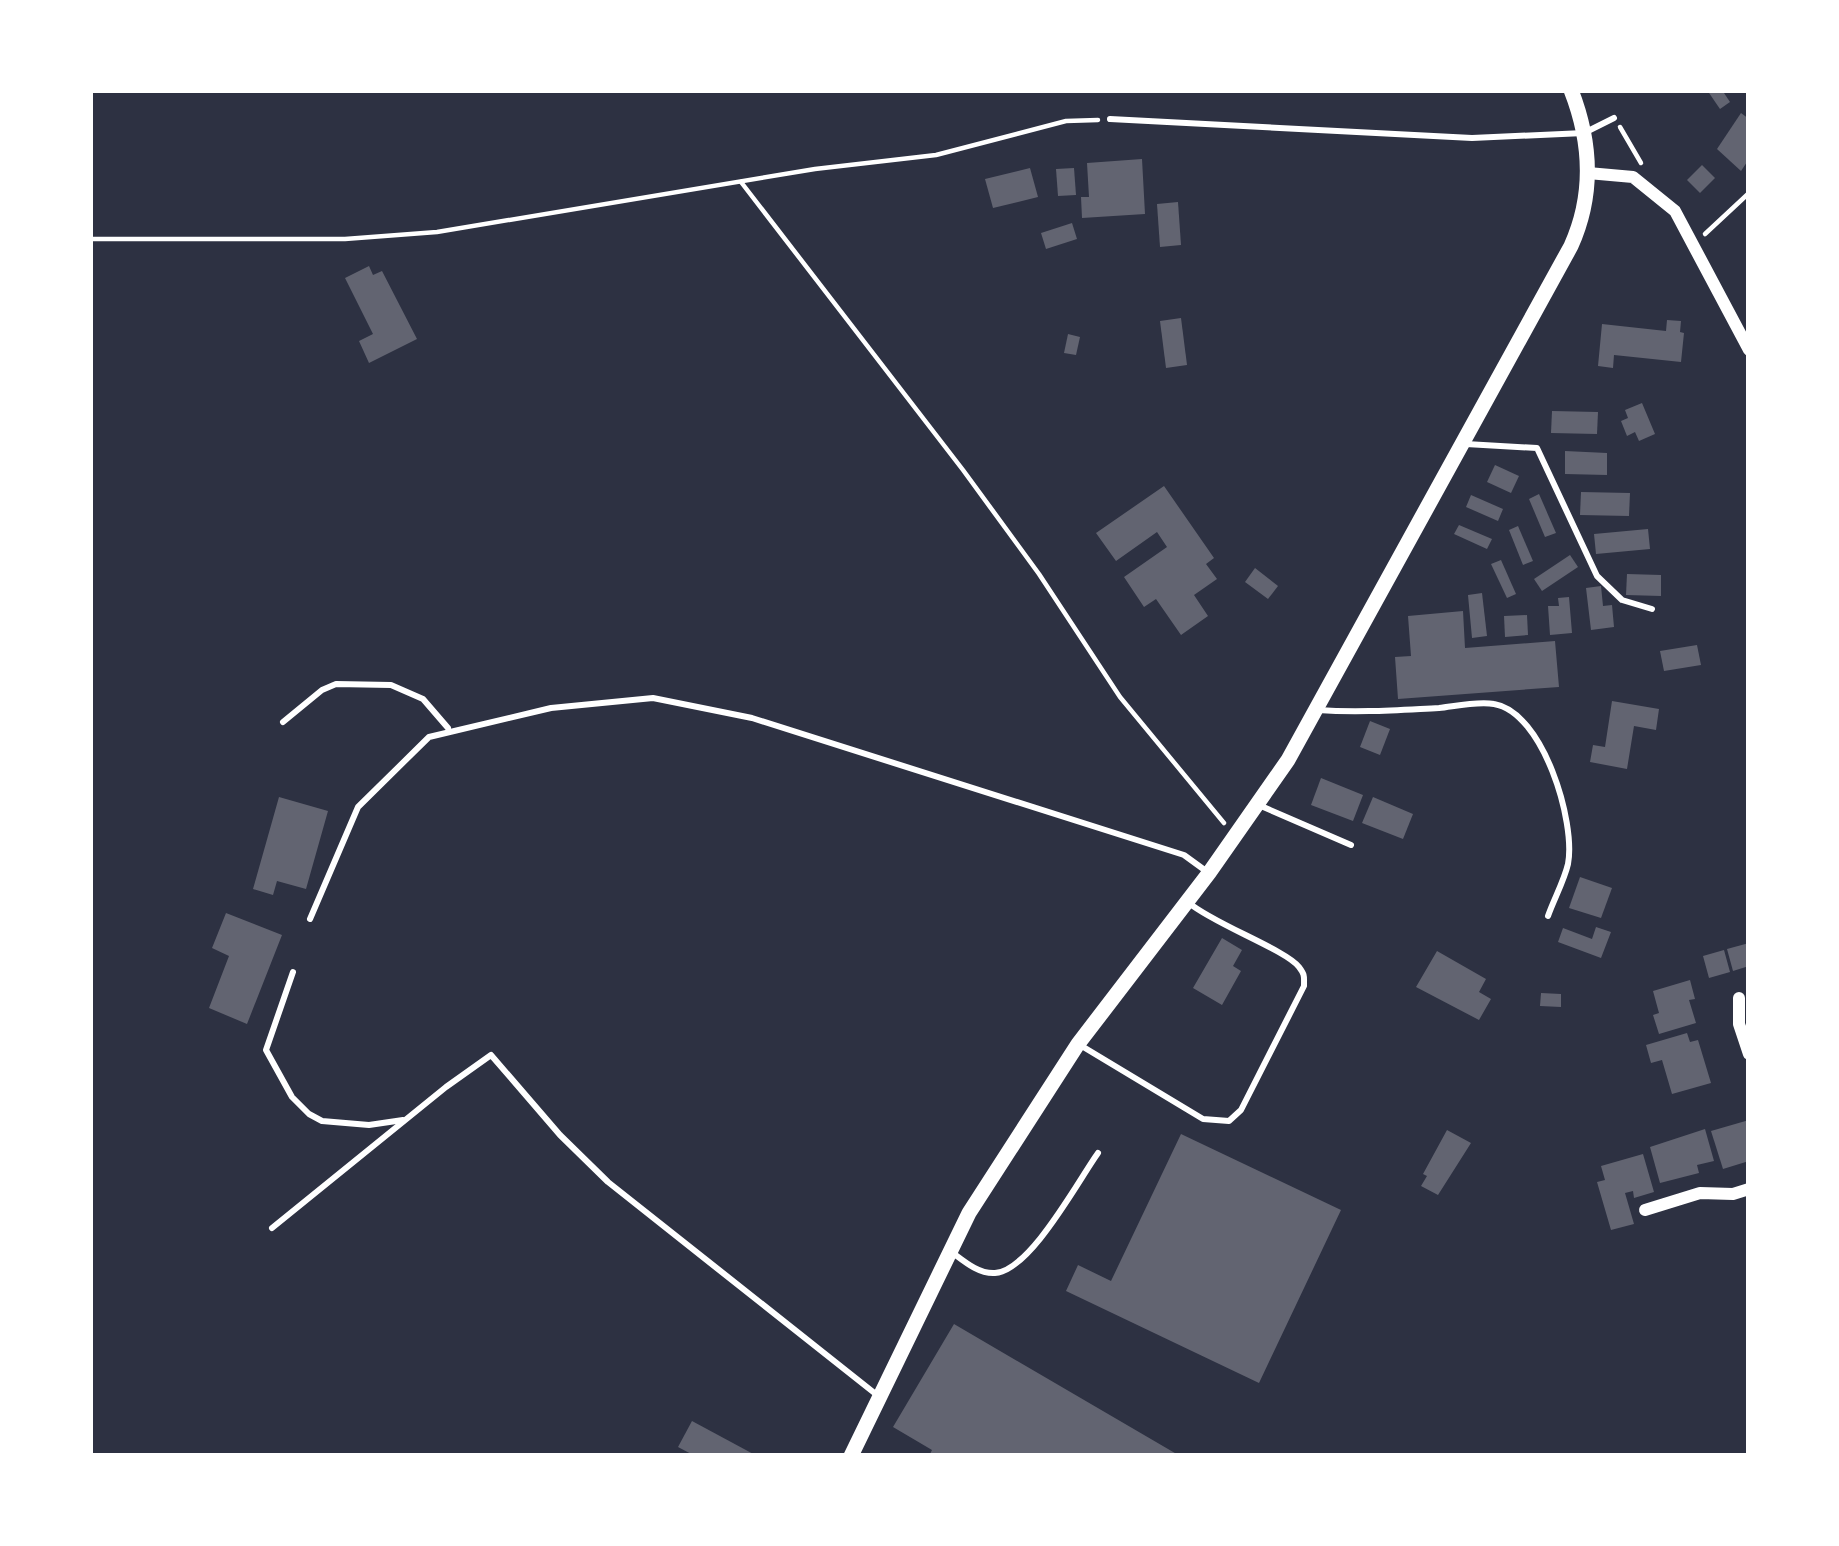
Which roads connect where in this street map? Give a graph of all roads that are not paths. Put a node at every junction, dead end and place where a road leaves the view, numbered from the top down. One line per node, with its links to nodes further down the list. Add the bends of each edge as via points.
1 (1571, 90): 4 (street)
2 (1614, 118): 4 (lane)
3 (1110, 119): 4 (lane, via 1472,138)
4 (1584, 134): 5 (street)
5 (1588, 173): 6 (street, via 1633,177 1675,211); 7 (street, via 1571,246)
6 (1749, 350)
7 (1462, 443): 8 (lane, via 1538,448 1598,576 1622,600); 9 (street)
8 (1652, 609)
9 (1318, 710): 12 (street); 16 (lane, via 1494,704 1518,719 1557,782 1568,833 1568,863)
10 (283, 722): 11 (lane, via 336,684 391,685 423,699)
11 (449, 730): 14 (lane, via 653,698 752,718 923,771 1184,855); 17 (lane, via 429,736 358,807)
12 (1257, 805): 13 (lane); 14 (street)
13 (1351, 844)
14 (1209, 873): 15 (street)
15 (1186, 901): 20 (street); 20 (lane, via 1294,961 1304,975 1241,1109 1228,1121 1203,1119)
16 (1548, 916)
17 (310, 919)
18 (293, 972): 22 (lane, via 266,1050 300,1107 334,1122)
19 (1739, 998): 21 (street)
20 (1078, 1044): 27 (street)
21 (1749, 1054)
22 (406, 1119): 26 (lane); 28 (lane, via 491,1055 608,1182)
23 (1098, 1153): 27 (lane, via 1018,1264 996,1273)
24 (1749, 1189): 25 (street)
25 (1645, 1210)
26 (272, 1228)
27 (950, 1251): 28 (street)
28 (880, 1397): 29 (street)
29 (851, 1456)

